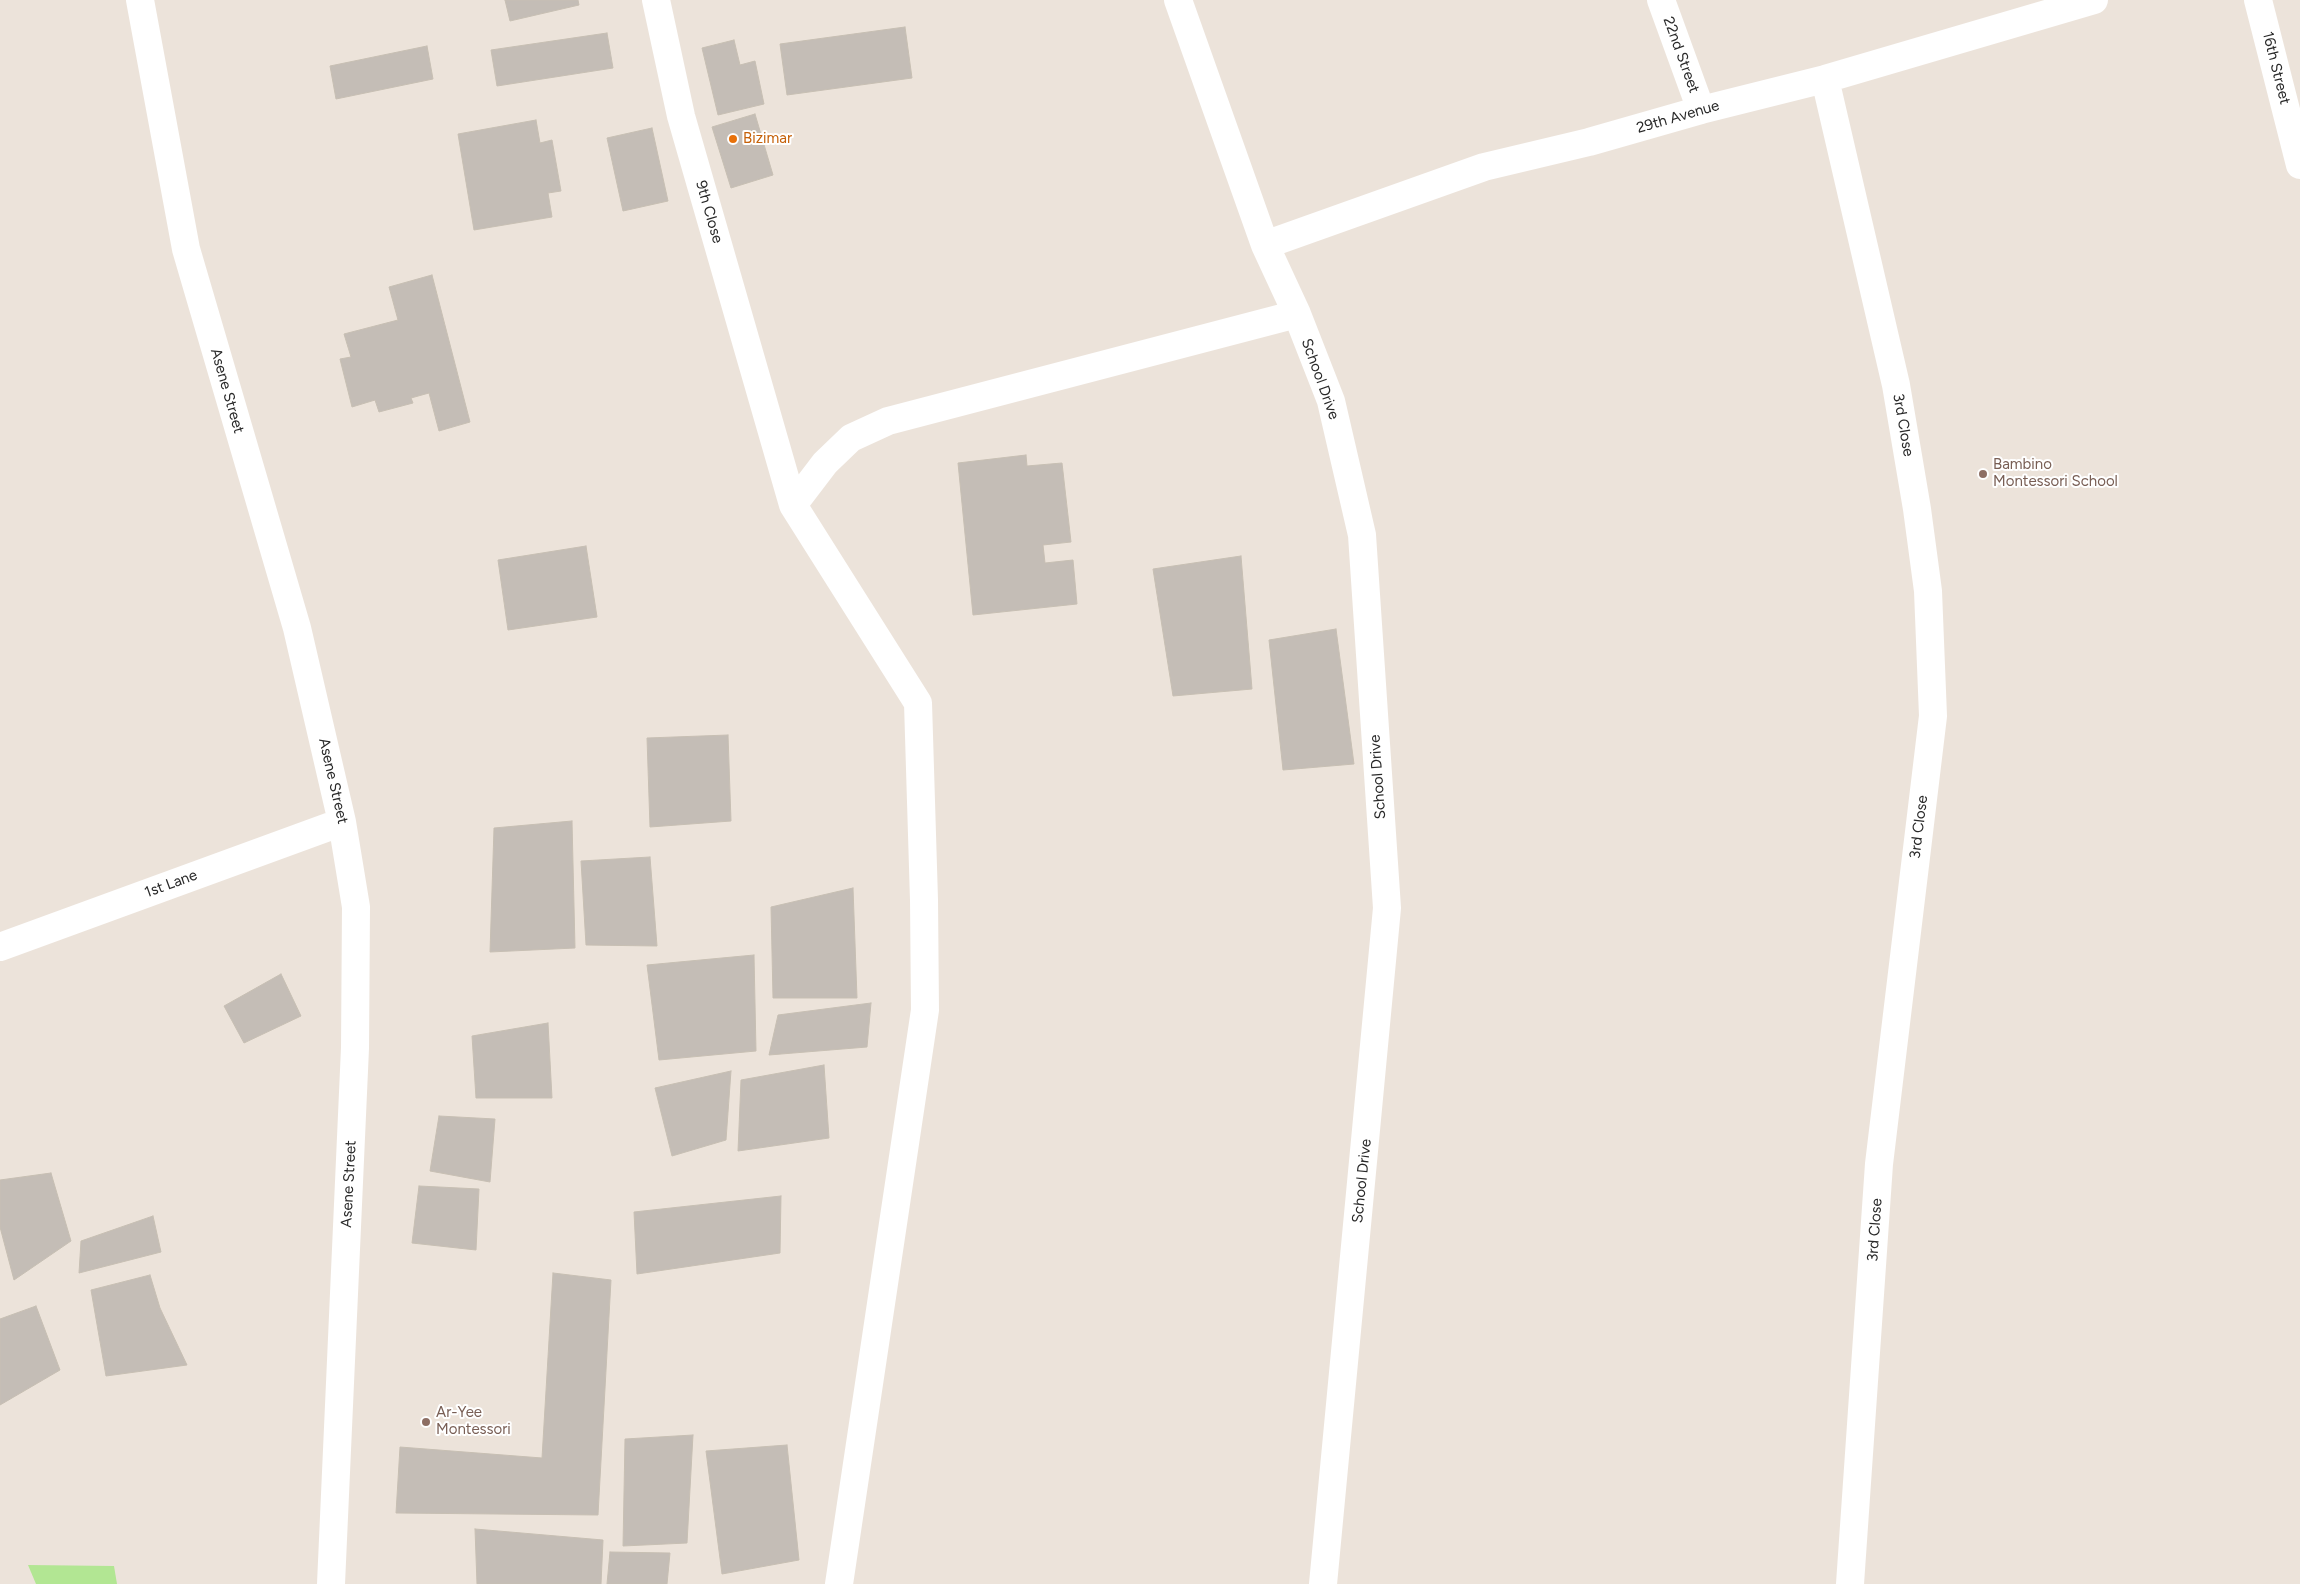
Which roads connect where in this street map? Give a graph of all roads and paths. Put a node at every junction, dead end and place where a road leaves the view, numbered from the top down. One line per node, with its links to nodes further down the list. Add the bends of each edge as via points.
1 (140, 0): 13 (street, Asene Street, via 186,249 297,628)
2 (656, 0): 12 (street, 9th Close, via 681,116)
3 (1178, 0): 10 (street, School Drive)
4 (1661, 0): 8 (street, 22nd Street)
5 (2094, 0): 7 (street, 29th Avenue)
6 (2258, 0): 9 (street, 16th Street)
7 (1825, 79): 8 (street, 29th Avenue); 18 (street, 3rd Close, via 1896,385 1917,509 1928,591 1932,716 1879,1164)
8 (1701, 110): 10 (street, 29th Avenue, via 1484,167)
9 (2300, 165)
10 (1265, 245): 11 (street, School Drive)
11 (1296, 314): 12 (street, via 888,421 852,438 825,463); 17 (street, School Drive, via 1332,402 1362,535 1387,908)
12 (793, 505): 16 (street, 9th Close, via 918,703 925,1010)
13 (342, 822): 14 (street, 1st Lane); 15 (street, Asene Street, via 356,907 355,1048)
14 (0, 947)
15 (331, 1584)
16 (838, 1584)
17 (1323, 1584)
18 (1850, 1584)

